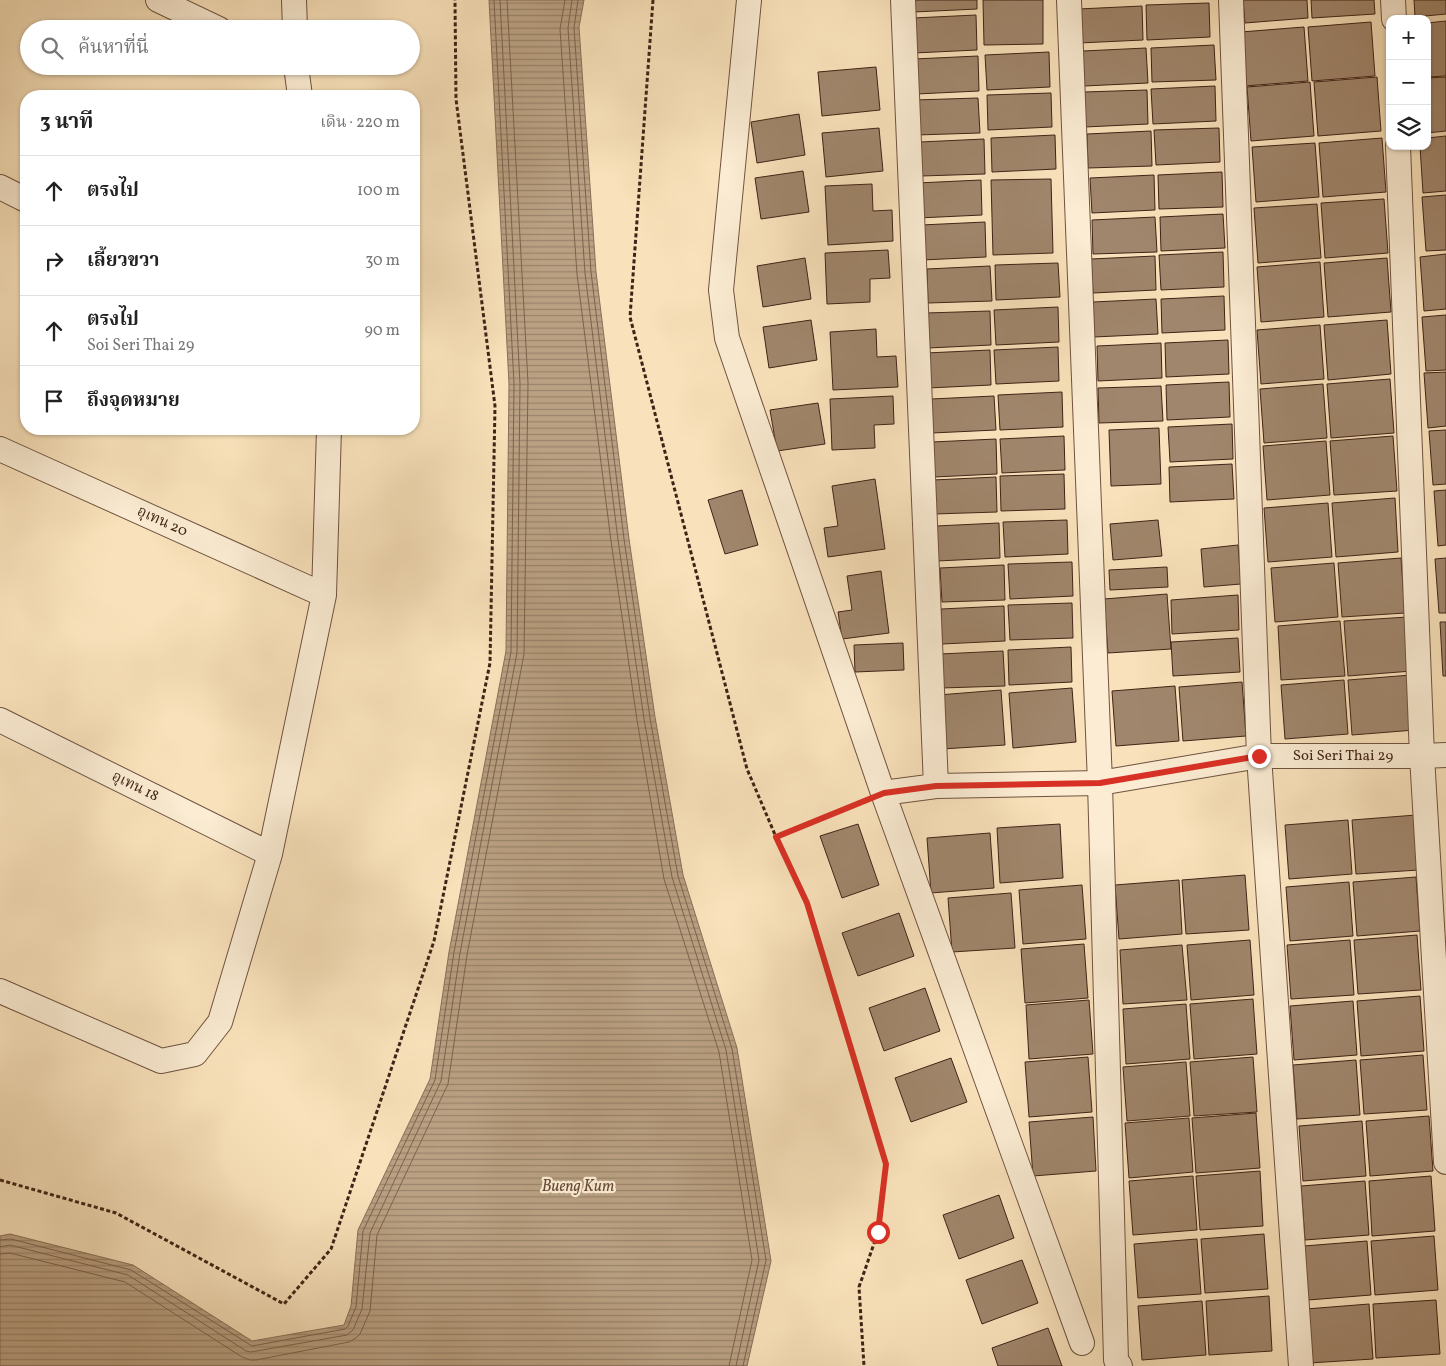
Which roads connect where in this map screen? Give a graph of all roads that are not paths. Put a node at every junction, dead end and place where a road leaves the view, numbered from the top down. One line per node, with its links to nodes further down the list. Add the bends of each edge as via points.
1 (158, 0): 9 (street)
2 (294, 0): 10 (street)
3 (749, 0): 25 (street, via 721,290 727,338)
4 (903, 0): 24 (street)
5 (1069, 0): 23 (street)
6 (1231, 0): 21 (street)
7 (1393, 0): 8 (street)
8 (1394, 15)
9 (201, 20)
10 (295, 20)
11 (297, 75): 12 (street)
12 (299, 90)
13 (1398, 150): 22 (street)
14 (0, 187): 15 (street)
15 (20, 197)
16 (329, 435): 18 (street)
17 (0, 449): 18 (street, อุเทน 20)
18 (324, 595): 26 (street)
19 (0, 720): 26 (street, อุเทน 18)
20 (1446, 755): 22 (street, Soi Seri Thai 29)
21 (1259, 756): 22 (street, Soi Seri Thai 29); 23 (street, Soi Seri Thai 29); 31 (street)
22 (1422, 756): 28 (street)
23 (1100, 783): 24 (street, Soi Seri Thai 29); 30 (street, via 1116,1360)
24 (936, 786): 25 (street, Soi Seri Thai 29)
25 (884, 793): 29 (street)
26 (270, 854): 27 (street, via 220,1022 195,1054 161,1061)
27 (4, 996)
28 (1446, 1162)
29 (1082, 1343)
30 (1120, 1366)
31 (1301, 1366)

